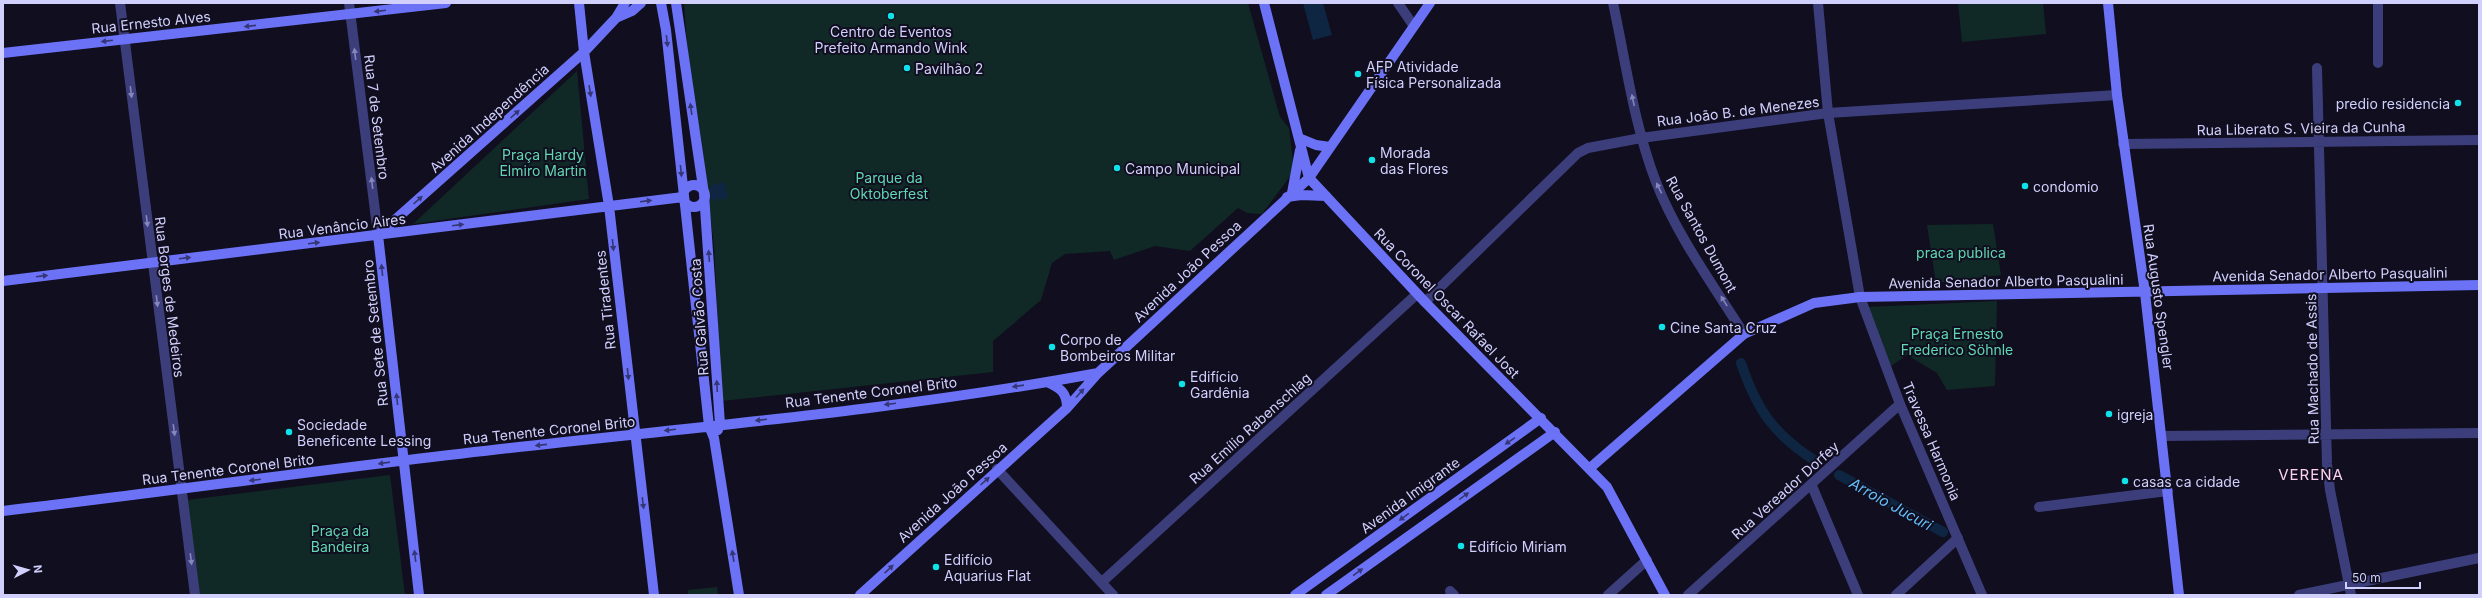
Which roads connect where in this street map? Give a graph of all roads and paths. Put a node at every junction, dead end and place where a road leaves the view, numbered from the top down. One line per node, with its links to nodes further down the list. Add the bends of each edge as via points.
1 (120, 3): 19 (street, Rua Borges de Medeiros)
2 (349, 3): 16 (street, Rua 7 de Setembro)
3 (446, 3): 16 (street, Rua Ernesto Alves, one-way to 16)
4 (579, 3): 20 (street, Rua Tiradentes)
5 (625, 3): 17 (street, Avenida Independência)
6 (641, 3): 17 (street, Avenida Independência, via 632,11)
7 (661, 3): 36 (street, Rua Galvão Costa, one-way to 36)
8 (676, 3): 33 (street, Rua Galvão Costa, one-way to 8)
9 (1264, 3): 28 (street)
10 (1398, 3): 18 (street)
11 (1430, 3): 18 (street, Avenida João Pessoa)
12 (1613, 3): 26 (street, Rua Santos Dumont, one-way to 12)
13 (1818, 3): 25 (street, Travessa Harmonia)
14 (2108, 3): 24 (street, Rua Augusto Spengler)
15 (2378, 3): 22 (street)
16 (350, 15): 19 (street, Rua Ernesto Alves, one-way to 19); 38 (street, Rua 7 de Setembro, one-way to 16)
17 (616, 18): 20 (street, Avenida Independência)
18 (1413, 25): 31 (street, Avenida João Pessoa)
19 (124, 39): 21 (street, Rua Ernesto Alves, one-way to 21); 39 (street, Rua Borges de Medeiros, one-way to 39)
20 (584, 52): 37 (street, Rua Tiradentes, one-way to 37); 38 (street, Avenida Independência, one-way to 20)
21 (3, 53)
22 (2378, 63)
23 (2317, 68): 29 (street, Rua Machado de Assis)
24 (2117, 95): 25 (street, Rua João B. de Menezes); 30 (street, Rua Augusto Spengler)
25 (1828, 114): 26 (street, Rua João B. de Menezes); 45 (street, Travessa Harmonia)
26 (1641, 138): 46 (street, Rua João B. de Menezes, via 1588,148 1578,153); 47 (street, Rua Santos Dumont, one-way to 26, via 1668,207)
27 (2479, 140): 29 (street, Rua Liberato S. Vieira da Cunha)
28 (1300, 141): 31 (street); 32 (street); 34 (street)
29 (2321, 142): 30 (street, Rua Liberato S. Vieira da Cunha); 42 (street, Rua Machado de Assis)
30 (2123, 144): 43 (street, Rua Augusto Spengler)
31 (1330, 147): 32 (street, Avenida João Pessoa)
32 (1309, 178): 34 (street, Avenida João Pessoa); 35 (street, Rua Coronel Oscar Rafael Jost)
33 (704, 194): 36 (street, via 693,184 685,189); 36 (street, via 703,203 696,208 686,204); 53 (street, Rua Galvão Costa, one-way to 33)
34 (1290, 195): 35 (street); 48 (street, Avenida João Pessoa)
35 (1326, 196): 44 (street, Rua Coronel Oscar Rafael Jost)
36 (683, 197): 37 (street, Rua Venâncio Aires, one-way to 36); 54 (street, Rua Galvão Costa)
37 (609, 206): 38 (street, Rua Venâncio Aires, one-way to 37); 57 (street, Rua Tiradentes, one-way to 57)
38 (378, 235): 39 (street, Rua Venâncio Aires, one-way to 38); 62 (street, Rua Sete de Setembro, one-way to 38)
39 (152, 262): 40 (street, Rua Venâncio Aires, one-way to 39); 67 (street, Rua Borges de Medeiros, one-way to 67)
40 (3, 281)
41 (2479, 285): 42 (street, Avenida Senador Alberto Pasqualini)
42 (2324, 287): 43 (street, Avenida Senador Alberto Pasqualini); 59 (street, Rua Machado de Assis)
43 (2145, 293): 45 (street, Avenida Senador Alberto Pasqualini); 58 (street, Rua Augusto Spengler)
44 (1417, 294): 46 (street, Rua Coronel Oscar Rafael Jost); 74 (street, Rua Emílio Rabenschlag)
45 (1860, 297): 47 (street, Avenida Senador Alberto Pasqualini, via 1814,303); 50 (street, Travessa Harmonia)
46 (1425, 302): 52 (street, Rua Coronel Oscar Rafael Jost)
47 (1744, 334): 64 (street, Avenida Senador Alberto Pasqualini)
48 (1098, 373): 49 (street, Rua Tenente Coronel Brito); 51 (street, Avenida João Pessoa, one-way to 48)
49 (1047, 382): 51 (street, via 1062,389 1067,399); 53 (street, Rua Tenente Coronel Brito, one-way to 53)
50 (1900, 404): 66 (street, Rua Vereador Dorfey); 71 (street, Travessa Harmonia)
51 (1067, 408): 65 (street, Avenida João Pessoa)
52 (1541, 418): 55 (street, Rua Coronel Oscar Rafael Jost); 61 (street, Avenida Imigrante, one-way to 61)
53 (720, 424): 54 (street, Rua Tenente Coronel Brito); 60 (street, Rua Galvão Costa)
54 (709, 426): 57 (street, Rua Tenente Coronel Brito, one-way to 57); 60 (street, Rua Galvão Costa)
55 (1555, 432): 63 (street); 64 (street, Rua Coronel Oscar Rafael Jost)
56 (2479, 433): 59 (street)
57 (635, 434): 62 (street, Rua Tenente Coronel Brito, one-way to 62); 78 (street, Rua Tiradentes, one-way to 78)
58 (2162, 436): 59 (street); 68 (street, Rua Augusto Spengler)
59 (2327, 436): 75 (street, Rua Machado de Assis, via 2330,490)
60 (714, 438): 79 (street, Rua Galvão Costa, one-way to 60)
61 (1494, 452): 63 (street); 82 (street, Avenida Imigrante, one-way to 82)
62 (404, 460): 67 (street, Rua Tenente Coronel Brito, one-way to 67); 77 (street, Rua Sete de Setembro, one-way to 62)
63 (1506, 466): 83 (street, one-way to 63)
64 (1590, 468): 73 (street, Rua Coronel Oscar Rafael Jost, via 1607,487)
65 (997, 469): 74 (street); 80 (street, Avenida João Pessoa, one-way to 65)
66 (1812, 486): 86 (street, Rua Vereador Dorfey); 87 (street)
67 (182, 490): 70 (street, Rua Tenente Coronel Brito); 76 (street, Rua Borges de Medeiros, one-way to 76)
68 (2168, 491): 69 (street); 90 (street, Rua Augusto Spengler)
69 (2040, 508)
70 (3, 511)
71 (1958, 538): 88 (street); 89 (street, Travessa Harmonia)
72 (2479, 558): 75 (street)
73 (1647, 560): 84 (street); 85 (street, Rua Coronel Oscar Rafael Jost)
74 (1102, 582): 81 (street)
75 (2349, 584): 91 (street); 92 (street, Rua Machado de Assis)
76 (195, 595)
77 (419, 595)
78 (654, 595)
79 (739, 595)
80 (860, 595)
81 (1113, 595)
82 (1295, 595)
83 (1326, 595)
84 (1608, 595)
85 (1666, 595)
86 (1688, 595)
87 (1858, 595)
88 (1896, 595)
89 (1982, 595)
90 (2179, 595)
91 (2299, 595)
92 (2351, 595)

